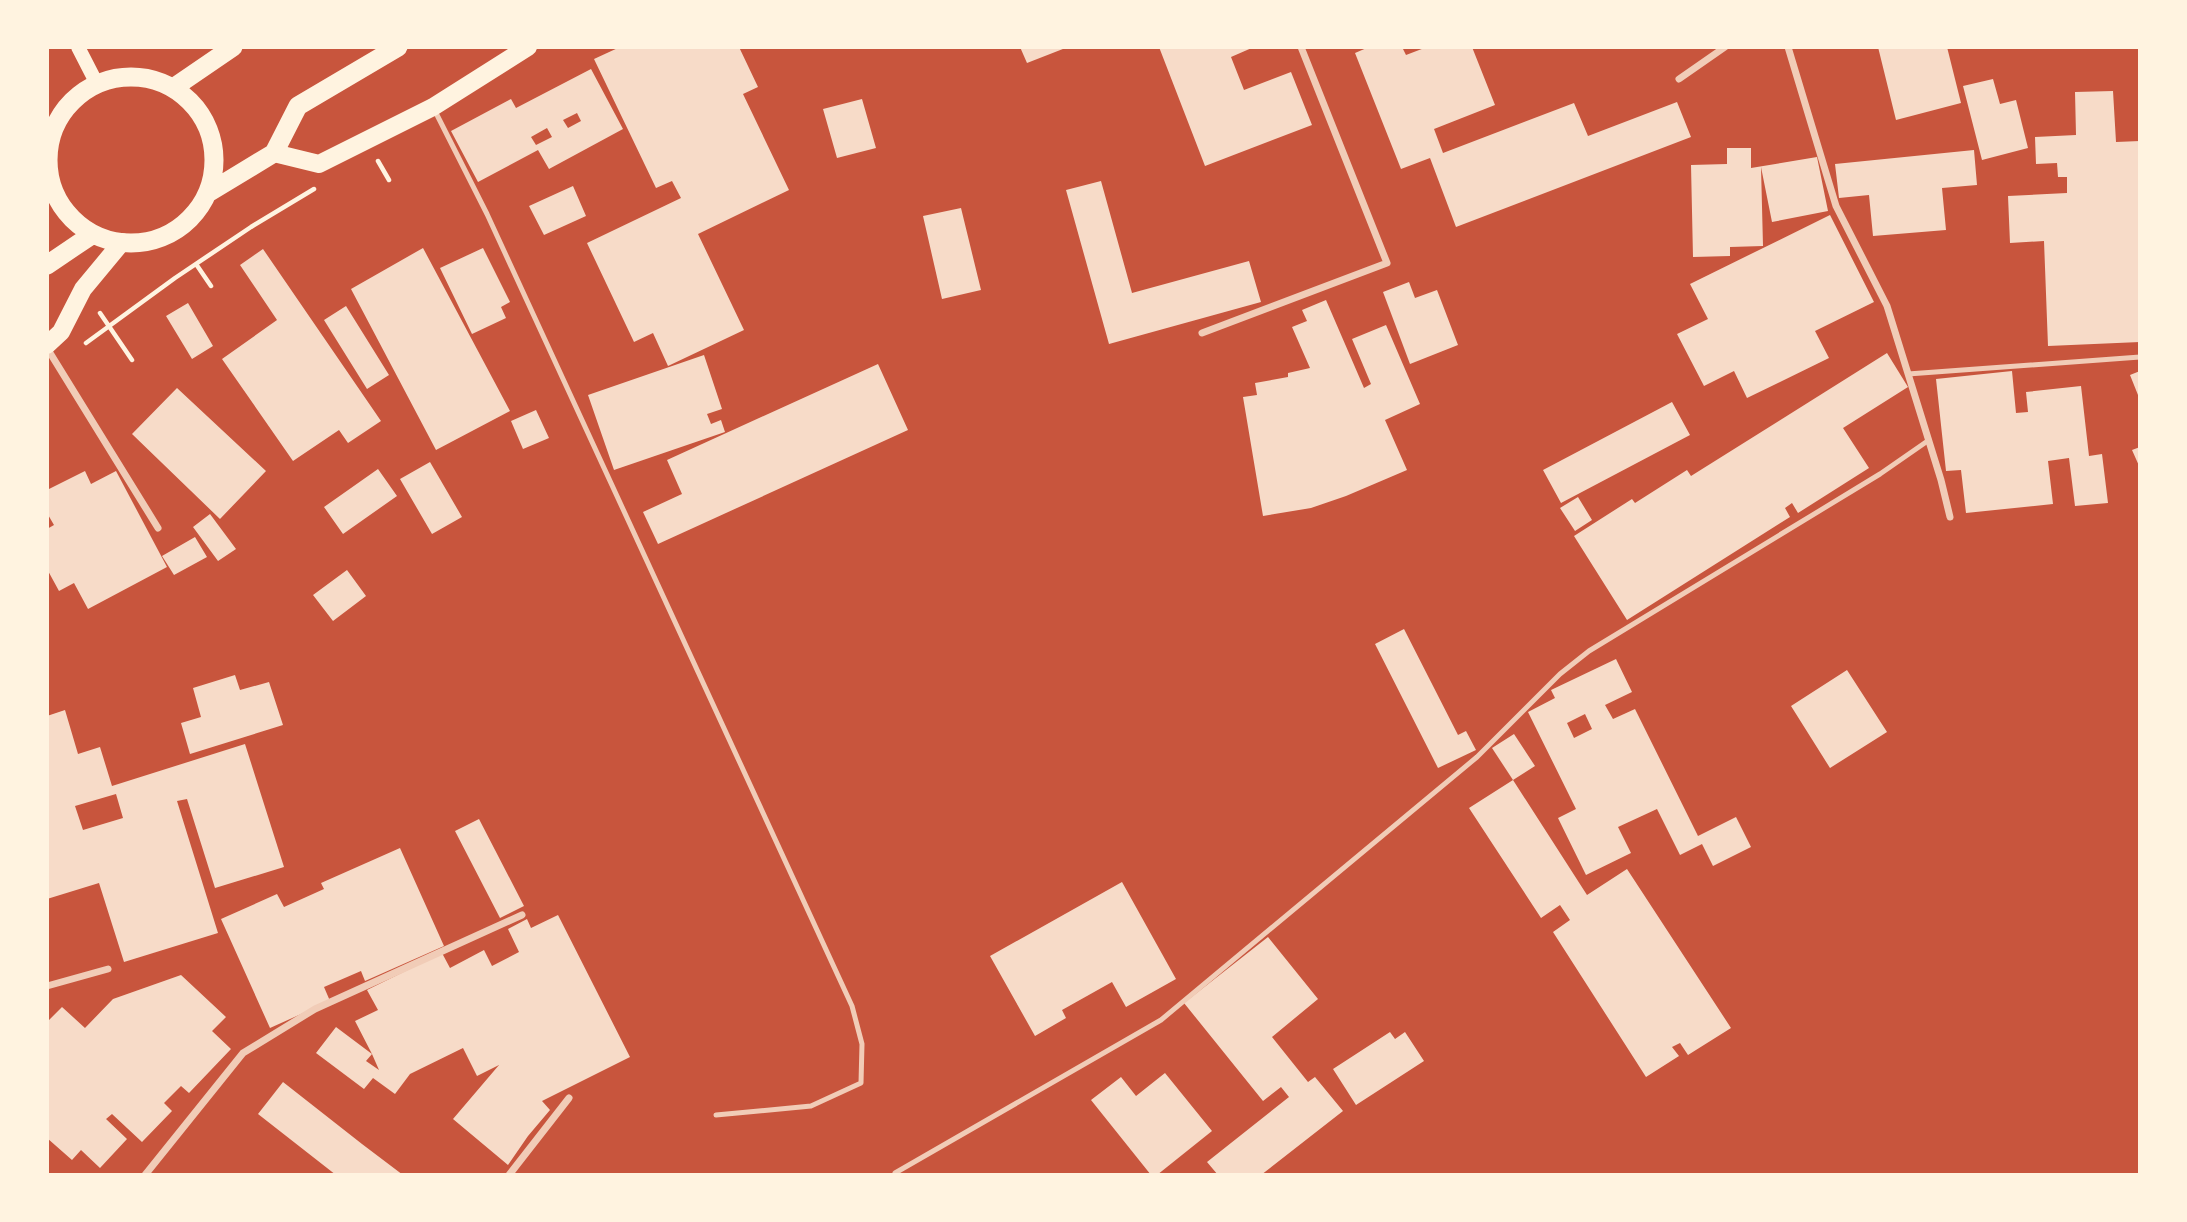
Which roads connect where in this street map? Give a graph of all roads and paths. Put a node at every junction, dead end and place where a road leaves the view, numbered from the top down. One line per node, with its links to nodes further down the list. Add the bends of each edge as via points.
1 (78, 47): 9 (main road)
2 (233, 47): 10 (highway)
3 (398, 47): 12 (highway, via 298,106)
4 (528, 47): 11 (main road)
5 (1301, 47): 25 (street, via 1387,262)
6 (1725, 47): 8 (street)
7 (1788, 47): 30 (street, via 1836,206 1887,306)
8 (1679, 79)
9 (97, 84): 10 (highway, via 142,76); 14 (highway, via 78,96 59,120 48,150)
10 (173, 88): 17 (highway, via 197,108 209,128 215,158)
11 (433, 107): 12 (main road, via 318,164); 38 (lane, via 487,214 852,1006 862,1044 861,1083 811,1106)
12 (274, 153): 17 (highway)
13 (376, 157): 15 (path)
14 (48, 174): 18 (highway, via 61,204)
15 (389, 180)
16 (322, 185): 20 (path)
17 (208, 193): 19 (highway, via 174,231 150,241)
18 (93, 234): 19 (highway); 21 (highway)
19 (122, 242): 23 (main road)
20 (197, 264): 22 (path); 24 (path)
21 (47, 265)
22 (211, 286)
23 (83, 289): 24 (path); 26 (main road, via 61,332)
24 (109, 326): 28 (path); 29 (path)
25 (1202, 333)
26 (47, 346): 29 (street)
27 (2140, 357): 30 (lane)
28 (132, 360)
29 (58, 364): 33 (street)
30 (1908, 374): 31 (street)
31 (1929, 440): 32 (street); 41 (lane, via 1589,651 1477,757 1161,1020)
32 (1950, 517)
33 (158, 528)
34 (522, 915): 39 (street, via 315,1009 243,1053)
35 (108, 969): 36 (street)
36 (47, 986)
37 (569, 1098): 40 (street)
38 (716, 1115)
39 (145, 1175)
40 (509, 1175)
41 (896, 1175)

